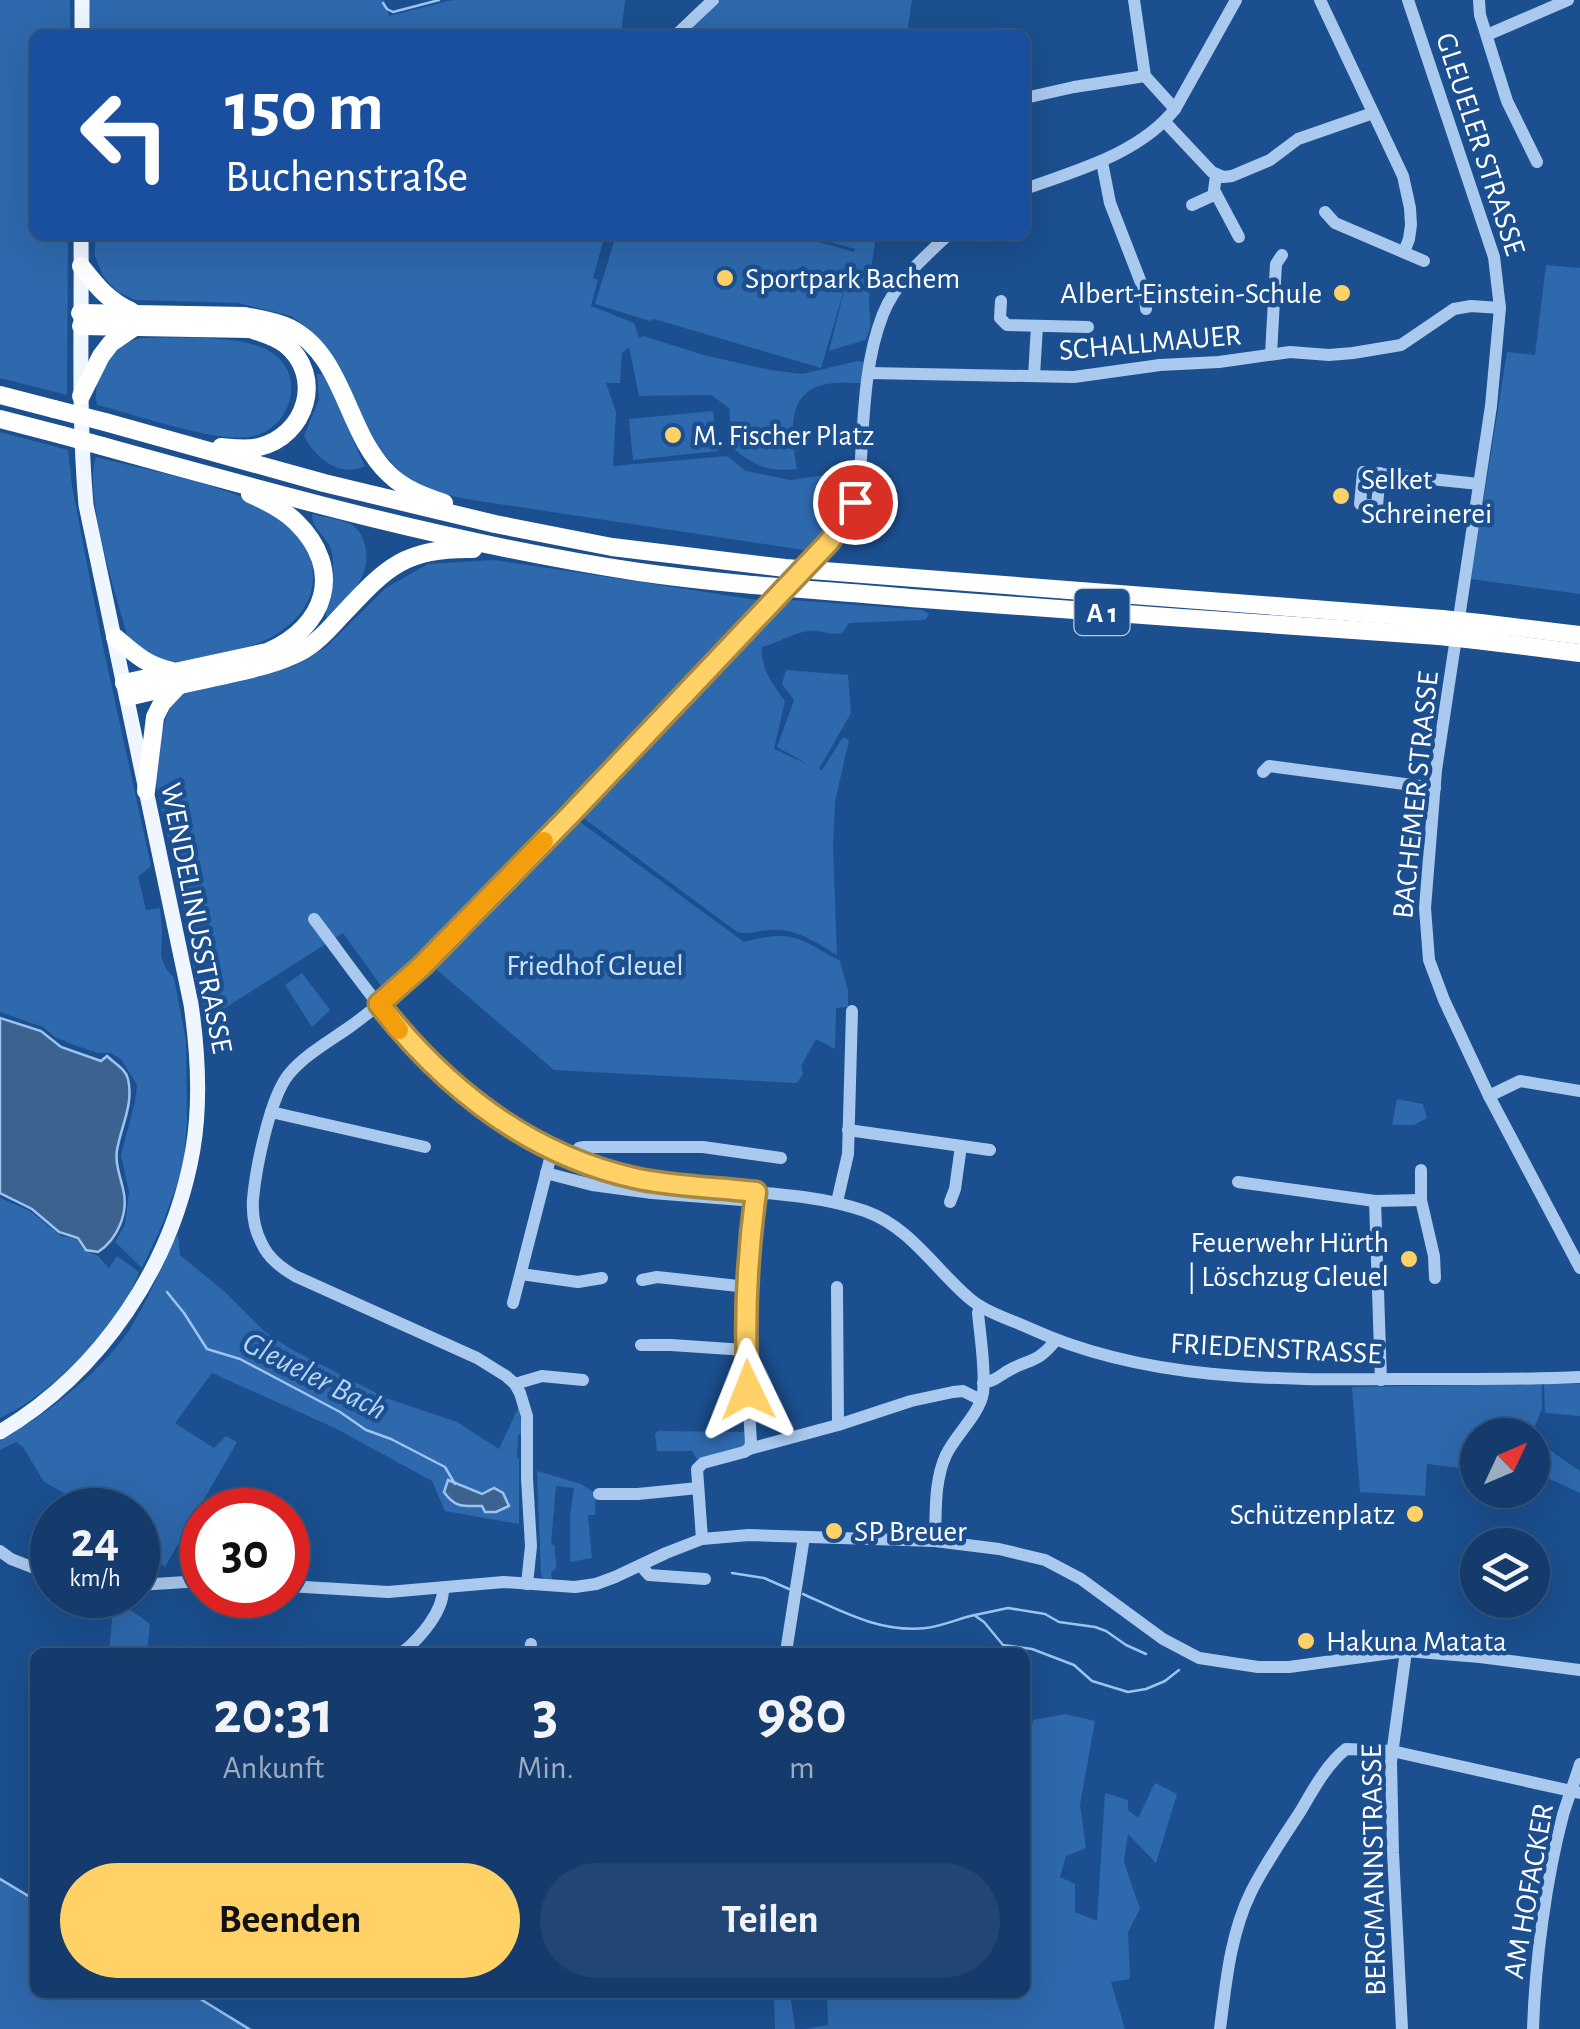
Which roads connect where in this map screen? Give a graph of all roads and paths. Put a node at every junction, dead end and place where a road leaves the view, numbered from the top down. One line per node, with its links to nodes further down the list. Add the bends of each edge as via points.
1 (82, 0): 9 (main road)
2 (714, 0): 10 (street)
3 (1134, 0): 12 (street)
4 (1236, 0): 14 (street)
5 (1320, 0): 15 (street)
6 (1408, 0): 32 (street, GLEUELER STRASSE, via 1495,260)
7 (1479, 0): 11 (street)
8 (1568, 0): 11 (street)
9 (82, 30)
10 (681, 30)
11 (1487, 35): 18 (street, via 1507,101)
12 (1145, 76): 13 (street); 14 (street)
13 (1030, 97)
14 (1176, 109): 16 (street)
15 (1373, 113): 19 (street, via 1298,139 1232,176); 27 (street, via 1407,191 1412,225)
16 (1165, 122): 17 (street); 19 (street)
17 (1102, 162): 20 (street); 33 (street)
18 (1538, 162)
19 (1216, 176): 21 (street)
20 (1030, 187)
21 (1216, 194): 22 (street); 24 (street)
22 (1192, 205)
23 (1324, 212): 27 (street, via 1334,223)
24 (1239, 237)
25 (82, 240): 30 (main road, WENDELINUSSTRASSE)
26 (943, 240): 39 (street, via 884,311)
27 (1404, 252): 29 (street)
28 (1282, 254): 38 (street, SCHALLMAUER)
29 (1424, 260)
30 (82, 266): 34 (main road, WENDELINUSSTRASSE); 35 (highway, via 100,292)
31 (1001, 301): 36 (street, SCHALLMAUER, via 1000,318 1008,325)
32 (1500, 308): 38 (street, SCHALLMAUER, via 1454,309 1387,348); 47 (street, GLEUELER STRASSE)
33 (1146, 309)
34 (80, 320): 35 (highway); 42 (main road, WENDELINUSSTRASSE)
35 (137, 321): 42 (highway, via 101,356); 44 (highway, via 269,334 297,357 305,374 304,411 281,438 240,448); 48 (highway, via 245,316 291,328 330,370 362,440 391,477)
36 (1036, 326): 37 (street, SCHALLMAUER); 40 (street, SCHALLMAUER)
37 (1088, 327)
38 (1271, 354): 40 (street, SCHALLMAUER, via 1074,378)
39 (869, 373): 40 (street, SCHALLMAUER); 62 (street, bridge, via 855,502 829,542)
40 (1034, 376)
41 (0, 395): 44 (highway, A 1, bridge)
42 (82, 396): 53 (main road, WENDELINUSSTRASSE, via 86,505)
43 (0, 419): 46 (highway, A 1, bridge)
44 (185, 445): 48 (highway, A 1)
45 (1380, 473): 47 (street)
46 (218, 478): 49 (highway, A 1); 56 (highway, via 296,522 321,563 322,600 285,644)
47 (1479, 484): 54 (street, GLEUELER STRASSE)
48 (495, 524): 50 (highway, A 1, via 612,548 785,568)
49 (504, 549): 50 (highway, A 1, via 766,586); 56 (highway, via 419,553 382,574 306,649 278,663)
50 (1440, 628): 51 (highway, A 1, bridge)
51 (1478, 632): 52 (highway, A 1); 55 (highway, A 1)
52 (1580, 635)
53 (116, 638): 56 (highway); 57 (main road, WENDELINUSSTRASSE)
54 (1455, 650): 59 (street, BACHEMER STRASSE)
55 (1580, 653)
56 (178, 679): 57 (highway); 60 (highway, via 156,717)
57 (126, 690): 60 (main road, WENDELINUSSTRASSE)
58 (1263, 772): 59 (street, via 1269,766)
59 (1435, 788): 65 (street, BACHEMER STRASSE, via 1425,908 1429,960)
60 (146, 791): 101 (main road, WENDELINUSSTRASSE, via 196,1038 193,1150 157,1257 117,1327 70,1380)
61 (314, 919): 62 (street)
62 (379, 1004): 66 (street, via 294,1069); 71 (street, via 470,1099)
63 (852, 1011): 67 (street)
64 (1580, 1091): 65 (street, via 1520,1081)
65 (1489, 1096): 82 (street, BACHEMER STRASSE)
66 (271, 1112): 69 (street); 97 (street, via 253,1201 270,1257 294,1276 478,1358)
67 (848, 1130): 68 (street); 80 (street)
68 (961, 1146): 70 (street); 81 (street)
69 (425, 1147)
70 (990, 1150)
71 (552, 1151): 72 (street); 75 (street)
72 (570, 1158): 73 (street, via 584,1147 680,1146); 77 (street, via 634,1178)
73 (781, 1158)
74 (1421, 1170): 79 (street)
75 (546, 1173): 77 (street, via 652,1193); 83 (street)
76 (1238, 1182): 78 (street)
77 (755, 1197): 80 (street, FRIEDENSTRASSE); 87 (street)
78 (1375, 1200): 79 (street); 96 (street)
79 (1421, 1200): 85 (street)
80 (837, 1202): 90 (street, FRIEDENSTRASSE, via 912,1240)
81 (950, 1202)
82 (1580, 1268)
83 (521, 1274): 84 (street, via 578,1282); 89 (street)
84 (602, 1278)
85 (1435, 1278)
86 (642, 1280): 87 (street)
87 (747, 1286): 93 (street)
88 (837, 1287): 100 (street)
89 (513, 1303)
90 (980, 1306): 91 (street, FRIEDENSTRASSE); 98 (street)
91 (1056, 1340): 96 (street, FRIEDENSTRASSE, via 1161,1368); 98 (street, via 1039,1358)
92 (641, 1345): 93 (street)
93 (745, 1350): 102 (street)
94 (1580, 1377): 96 (street, FRIEDENSTRASSE)
95 (584, 1380): 97 (street, via 542,1376)
96 (1380, 1380)
97 (515, 1384): 112 (street, via 527,1416)
98 (983, 1384): 99 (street)
99 (980, 1400): 100 (street, via 953,1392); 107 (street, via 941,1469)
100 (838, 1425): 102 (street)
101 (0, 1432)
102 (749, 1449): 103 (street, via 700,1465)
103 (698, 1488): 104 (street); 106 (street)
104 (599, 1494)
105 (804, 1537): 106 (street); 107 (street); 116 (street)
106 (702, 1539): 110 (street)
107 (935, 1541): 117 (street, via 1045,1560 1199,1658 1290,1667)
108 (0, 1551): 109 (street)
109 (30, 1566)
110 (642, 1566): 111 (street, via 649,1575); 112 (street, via 596,1584)
111 (705, 1580)
112 (527, 1584): 114 (street)
113 (310, 1588): 114 (street)
114 (442, 1588): 115 (street, via 438,1608)
115 (407, 1648)
116 (787, 1648)
117 (1406, 1651): 118 (street); 119 (street, BERGMANNSTRASSE)
118 (1580, 1670)
119 (1392, 1751): 121 (street); 122 (street, via 1351,1747 1336,1757 1262,1872 1233,1942); 123 (street, BERGMANNSTRASSE)
120 (1580, 1764): 121 (street, AM HOFACKER)
121 (1576, 1792): 124 (street, AM HOFACKER, via 1563,1815 1547,1898)
122 (1220, 2029)
123 (1402, 2029)
124 (1532, 2029)

